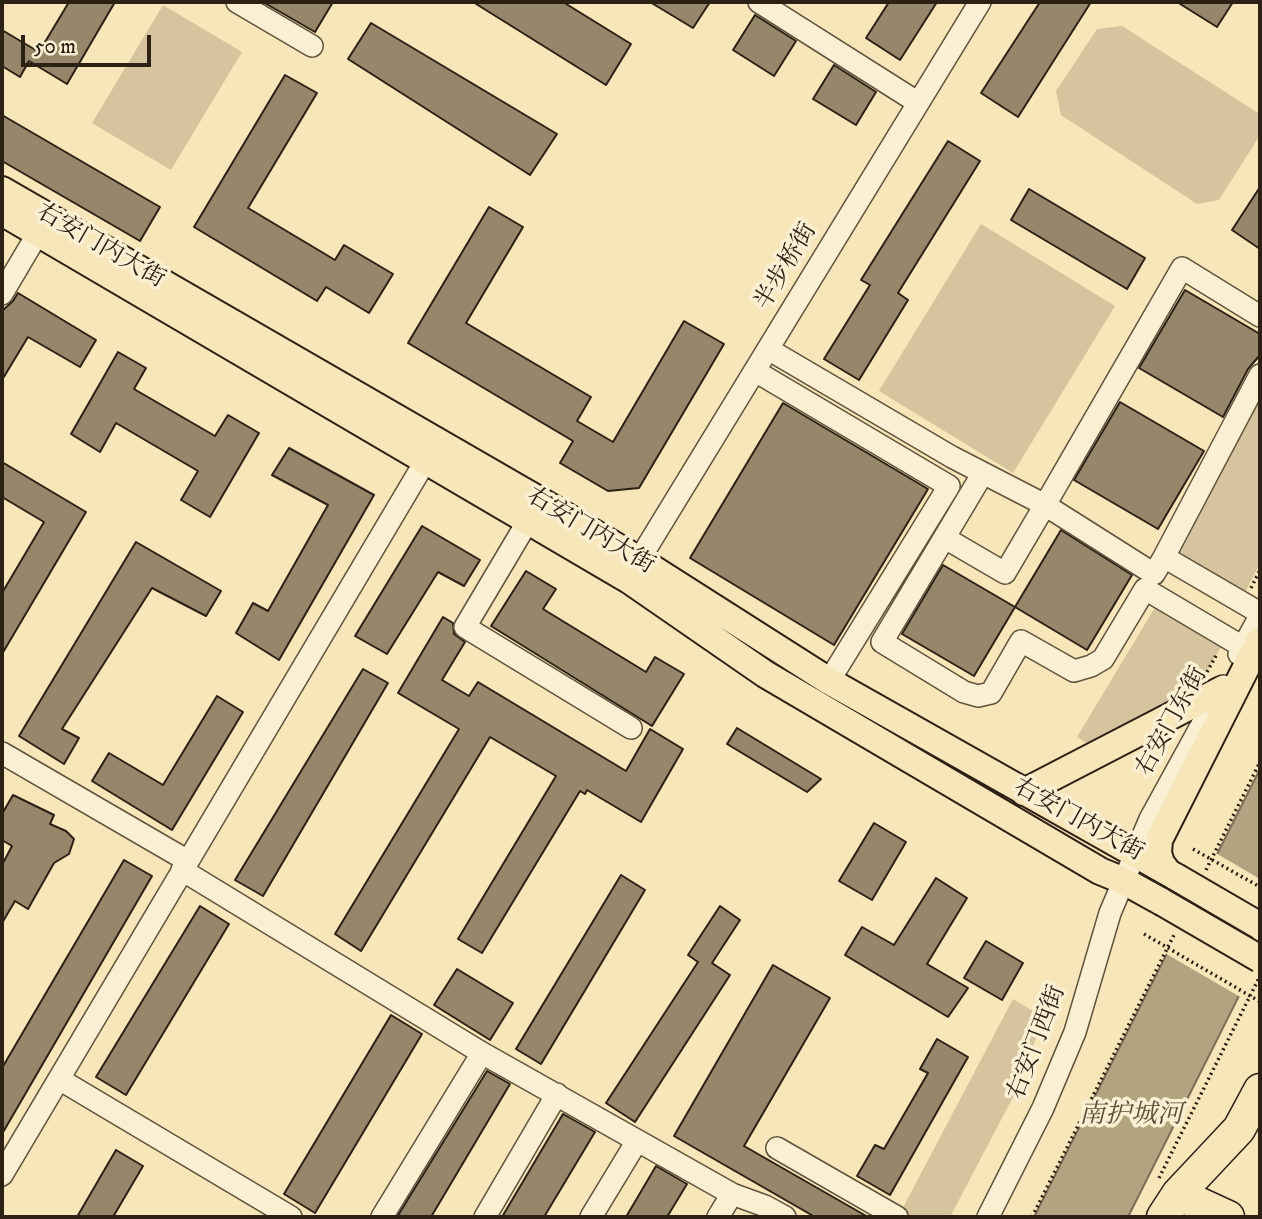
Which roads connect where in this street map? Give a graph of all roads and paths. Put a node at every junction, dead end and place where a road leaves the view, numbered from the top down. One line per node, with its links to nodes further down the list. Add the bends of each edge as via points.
1 (237, 2): 4 (street)
2 (759, 2): 5 (street)
3 (979, 2): 5 (street, 半步桥街)
4 (312, 46)
5 (917, 102): 11 (street, 半步桥街)
6 (2, 190): 19 (main road, 右安门内大街)
7 (2, 212): 8 (main road, 右安门内大街)
8 (38, 233): 9 (street); 14 (main road, 右安门内大街)
9 (2, 293)
10 (1260, 316): 16 (street, via 1182,268)
11 (768, 349): 12 (street, 半步桥街); 15 (street)
12 (755, 371): 19 (street, 半步桥街); 23 (street, via 949,486)
13 (1260, 375): 20 (street)
14 (426, 460): 17 (main road, 右安门内大街); 31 (street)
15 (983, 473): 16 (street); 18 (street)
16 (1045, 505): 18 (street, via 1005,573); 20 (street)
17 (528, 521): 25 (street, via 466,627); 33 (main road, 右安门内大街, via 629,580 765,674)
18 (945, 538): 20 (street, via 882,642 978,696 991,692 1021,641 1073,671 1103,659)
19 (639, 560): 23 (main road, 右安门内大街)
20 (1154, 573): 21 (street); 22 (street)
21 (1260, 614): 22 (street, 右安门东街)
22 (1252, 643): 24 (street, 右安门东街); 32 (main road, via 1159,840 1161,863)
23 (829, 681): 28 (main road, 右安门内大街)
24 (1221, 690): 28 (main road); 30 (street, 右安门东街)
25 (631, 728)
26 (2, 754): 31 (street)
27 (1260, 762): 32 (path)
28 (1024, 792): 30 (main road, 右安门内大街)
29 (1193, 849): 34 (path, bridge)
30 (1135, 853): 32 (main road, 右安门内大街); 33 (street, 右安门东街)
31 (185, 866): 41 (street); 42 (street)
32 (1181, 877): 35 (main road, 右安门内大街, bridge)
33 (1124, 881): 38 (main road, 右安门内大街, bridge); 57 (street, 右安门西街, via 1099,944 1076,1032)
34 (1260, 887)
35 (1260, 926)
36 (1177, 929): 58 (path)
37 (1144, 934): 40 (path, bridge)
38 (1260, 959)
39 (1260, 977): 49 (path)
40 (1260, 1001)
41 (482, 1053): 44 (street); 51 (street)
42 (59, 1079): 47 (street); 50 (street)
43 (1259, 1093): 49 (highway, via 1231,1139)
44 (557, 1094): 45 (street); 52 (street)
45 (638, 1141): 48 (street); 53 (street)
46 (777, 1148): 56 (street)
47 (2, 1175)
48 (732, 1194): 54 (street); 55 (street)
49 (1166, 1198): 59 (highway)
50 (291, 1217)
51 (382, 1217)
52 (485, 1217)
53 (592, 1217)
54 (718, 1217)
55 (785, 1217)
56 (897, 1217)
57 (988, 1217)
58 (1032, 1217)
59 (1228, 1217)

